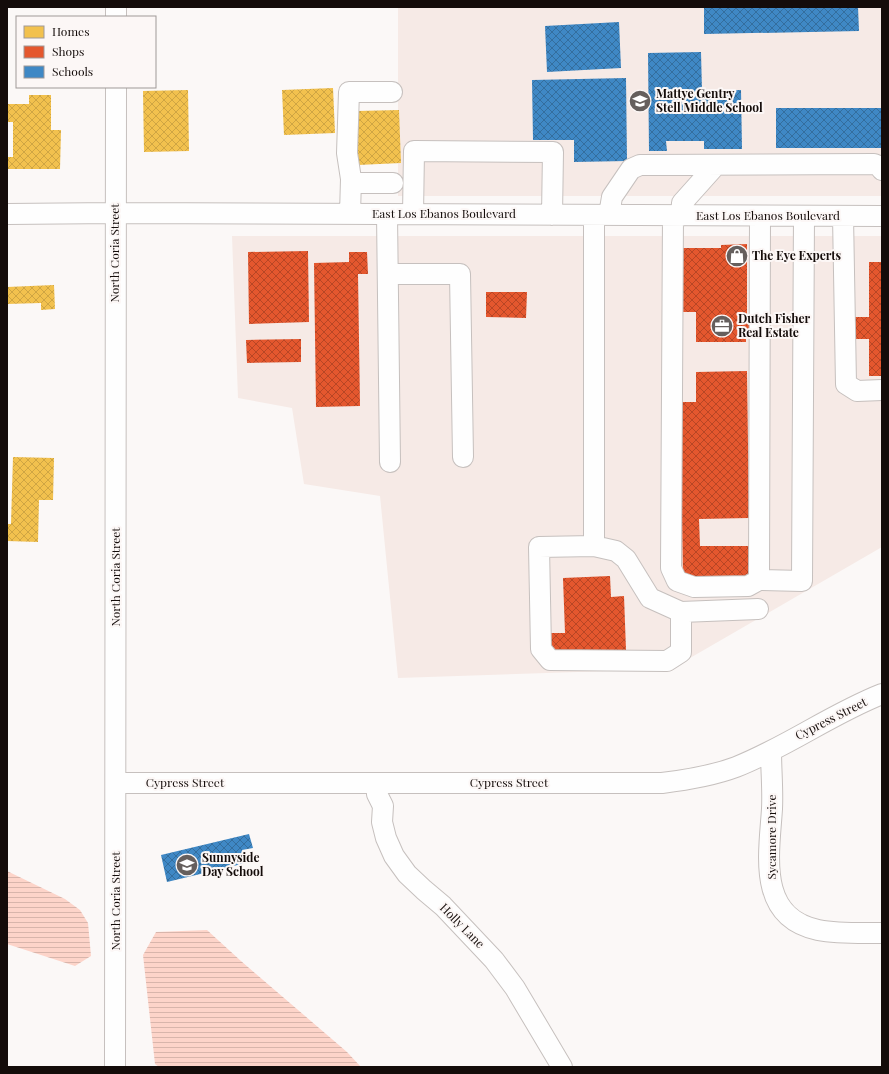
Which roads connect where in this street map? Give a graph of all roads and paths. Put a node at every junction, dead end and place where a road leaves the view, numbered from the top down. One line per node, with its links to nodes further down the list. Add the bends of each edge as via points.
1 (116, 88): 7 (street, North Coria Street)
2 (392, 92): 5 (street, via 349,92 347,153)
3 (716, 164): 4 (street, via 874,164); 13 (street, via 640,165 631,170); 14 (street, via 682,203)
4 (882, 170)
5 (351, 183): 6 (street); 9 (street)
6 (393, 183)
7 (115, 213): 8 (street, East Los Ebanos Boulevard); 9 (street, East Los Ebanos Boulevard); 29 (street, North Coria Street)
8 (7, 214)
9 (350, 214): 10 (street, East Los Ebanos Boulevard)
10 (387, 214): 11 (street, East Los Ebanos Boulevard); 19 (street)
11 (413, 214): 12 (street, East Los Ebanos Boulevard); 12 (street, via 414,151 553,152)
12 (552, 215): 13 (street, East Los Ebanos Boulevard)
13 (602, 215): 14 (street, East Los Ebanos Boulevard); 23 (street)
14 (677, 216): 15 (street, East Los Ebanos Boulevard); 24 (street, via 671,568 677,581 694,587 748,586)
15 (760, 216): 16 (street, East Los Ebanos Boulevard); 24 (street)
16 (804, 216): 17 (street, East Los Ebanos Boulevard); 24 (street, via 802,581)
17 (843, 216): 18 (street, East Los Ebanos Boulevard); 20 (street, via 846,384 858,391)
18 (882, 216)
19 (388, 274): 21 (street, via 460,274); 22 (street)
20 (882, 390)
21 (463, 456)
22 (390, 462)
23 (594, 546): 26 (street, via 616,551 626,559 650,598); 26 (street, via 539,547 541,649 550,660 667,661 681,652)
24 (759, 580)
25 (758, 609): 26 (street)
26 (681, 612)
27 (882, 694): 28 (street, Cypress Street)
28 (771, 751): 30 (street, Cypress Street, via 711,775 662,783); 31 (street, Sycamore Drive, via 769,864 770,882 775,898 784,912 798,923 818,930)
29 (116, 783): 30 (street, Cypress Street); 32 (street, North Coria Street)
30 (376, 783): 33 (street, Holly Lane, via 377,794 383,806 382,822 394,856 407,874 443,906 494,960 515,988)
31 (882, 933)
32 (115, 1067)
33 (562, 1067)

